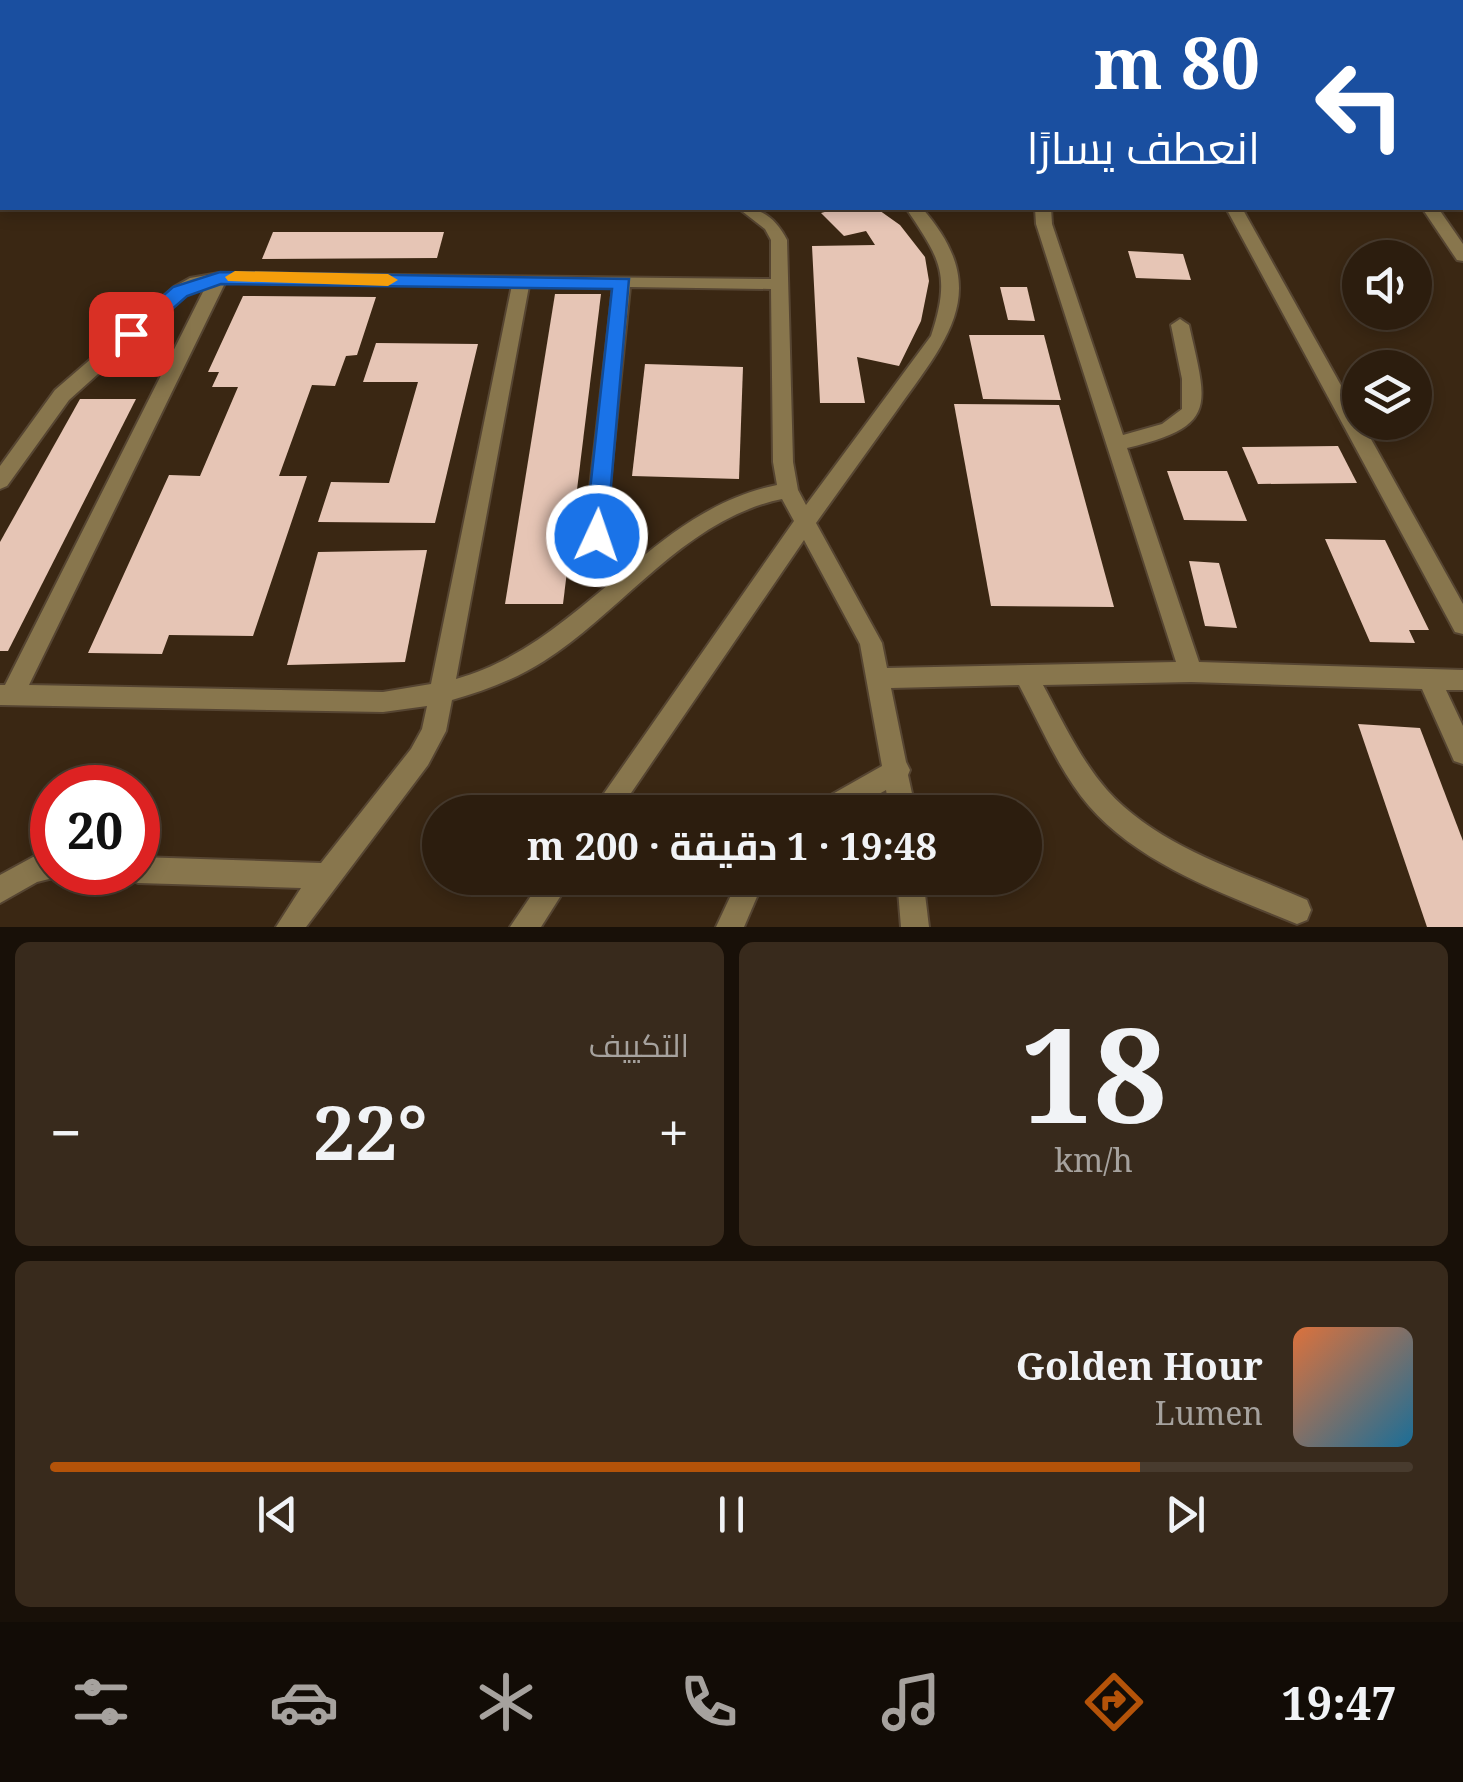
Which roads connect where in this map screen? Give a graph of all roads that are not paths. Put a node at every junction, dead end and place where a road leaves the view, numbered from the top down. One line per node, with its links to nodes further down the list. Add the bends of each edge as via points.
1 (749, 210): 10 (lane, via 779,240)
2 (916, 210): 15 (lane, via 948,256 951,309 940,338)
3 (1043, 210): 12 (lane)
4 (1235, 210): 17 (lane)
5 (1431, 210): 6 (lane)
6 (1463, 256)
7 (220, 278): 8 (lane); 13 (lane, via 180,291 62,395); 24 (lane)
8 (521, 282): 9 (lane); 23 (lane)
9 (622, 284): 10 (lane); 16 (lane, via 596,522 602,550)
10 (779, 284): 14 (lane)
11 (1180, 325): 12 (lane, via 1195,401 1190,417 1172,431)
12 (1115, 444): 18 (lane)
13 (0, 481)
14 (788, 490): 15 (lane); 16 (lane, via 733,502)
15 (806, 521): 19 (lane, via 863,626); 27 (lane)
16 (638, 576): 23 (lane, via 534,656)
17 (1463, 625)
18 (1190, 672): 20 (lane); 22 (lane)
19 (881, 678): 20 (lane); 26 (lane)
20 (1027, 678): 37 (lane, via 1090,787 1124,822)
21 (1463, 680): 22 (lane)
22 (1430, 681): 25 (lane)
23 (445, 692): 24 (lane, via 384,702); 32 (lane, via 424,751)
24 (6, 695)
25 (1463, 754)
26 (898, 770): 28 (lane); 29 (lane)
27 (616, 795)
28 (854, 795)
29 (901, 795)
30 (160, 871): 32 (lane)
31 (30, 872): 33 (lane)
32 (323, 876): 38 (lane)
33 (0, 890)
34 (547, 895): 39 (lane)
35 (744, 895): 40 (lane)
36 (912, 895): 41 (lane)
37 (1297, 910)
38 (290, 927)
39 (524, 927)
40 (730, 927)
41 (916, 927)

